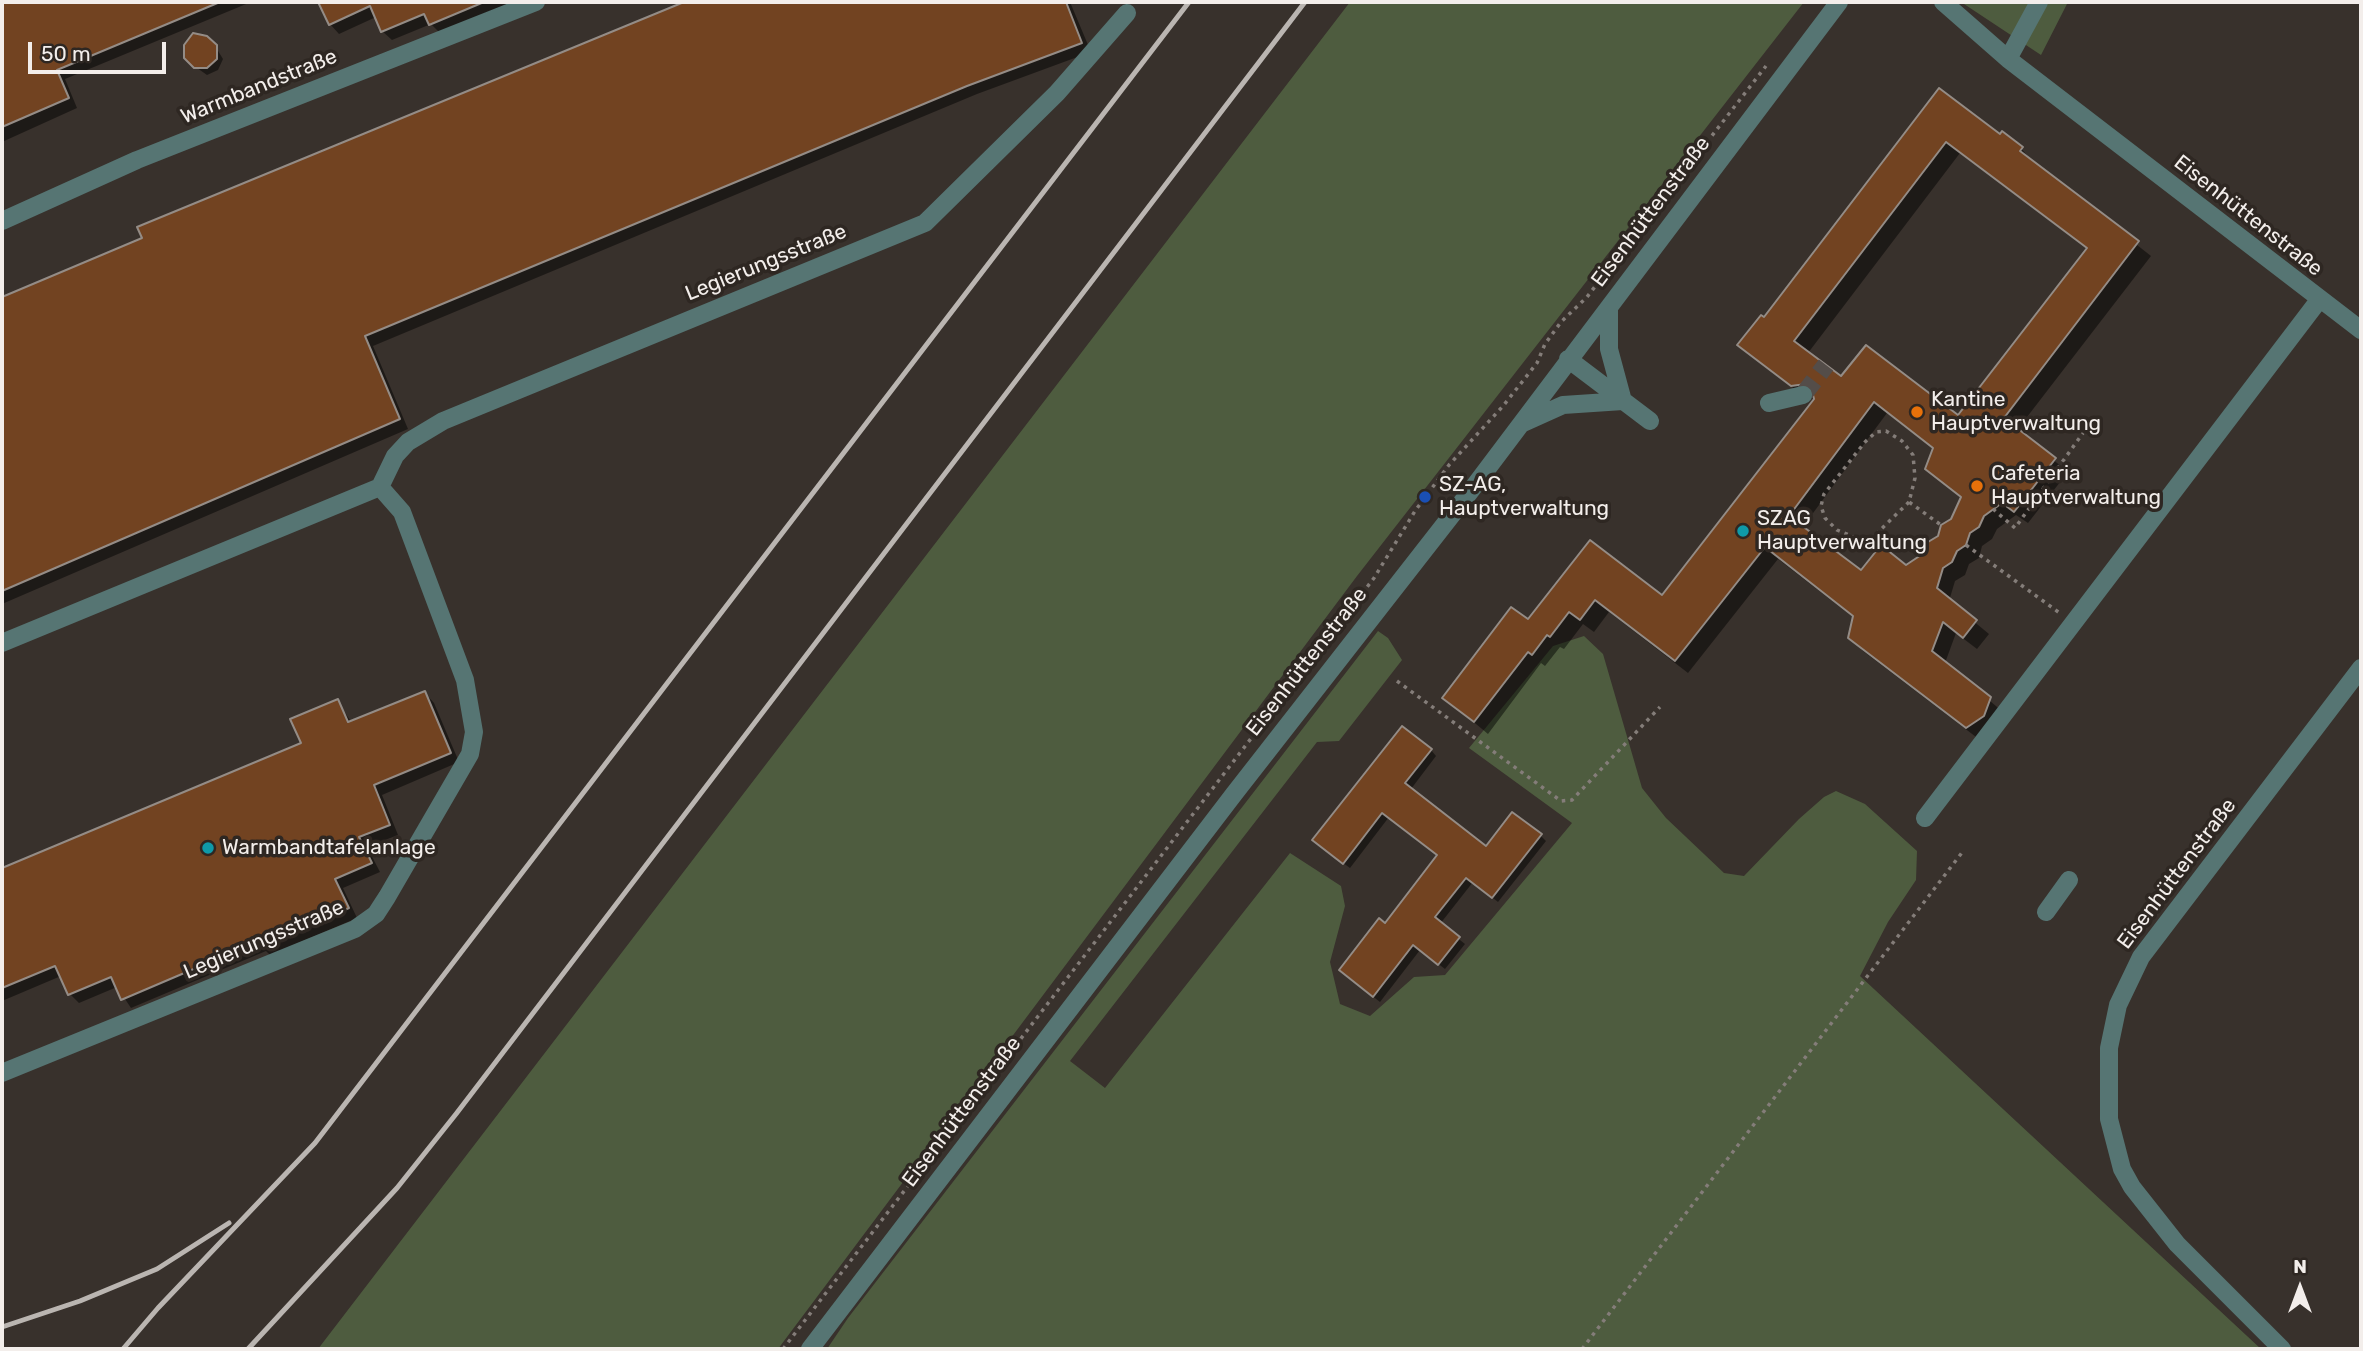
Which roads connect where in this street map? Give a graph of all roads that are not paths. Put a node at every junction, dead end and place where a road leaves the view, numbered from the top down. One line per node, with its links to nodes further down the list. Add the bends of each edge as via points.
1 (536, 2): 7 (street, Warmbandstraße, via 137,160)
2 (1839, 2): 9 (street, Eisenhüttenstraße)
3 (1943, 2): 6 (street, Eisenhüttenstraße)
4 (2039, 2): 6 (street)
5 (1127, 13): 17 (street, Legierungsstraße, via 1057,93 925,223 443,421 408,442 395,456)
6 (2008, 59): 8 (street, Eisenhüttenstraße)
7 (2, 221)
8 (2319, 300): 10 (street, Eisenhüttenstraße); 20 (street)
9 (1609, 305): 11 (street, Eisenhüttenstraße); 13 (street, via 1609,349)
10 (2361, 330)
11 (1569, 359): 13 (street); 16 (street, Eisenhüttenstraße)
12 (1803, 395): 14 (street)
13 (1623, 401): 15 (street); 16 (street, via 1563,405)
14 (1769, 403)
15 (1650, 421)
16 (1520, 424): 24 (street, Eisenhüttenstraße)
17 (380, 487): 18 (street); 23 (street, Legierungsstraße, via 402,512 465,680 474,732 470,754 387,897 376,914 355,929)
18 (2, 643)
19 (2361, 668): 25 (street, Eisenhüttenstraße, via 2141,957 2118,1005 2106,1073 2114,1143 2132,1187 2177,1244)
20 (1924, 818)
21 (2069, 880): 22 (street)
22 (2046, 912)
23 (2, 1073)
24 (810, 1349)
25 (2282, 1349)

